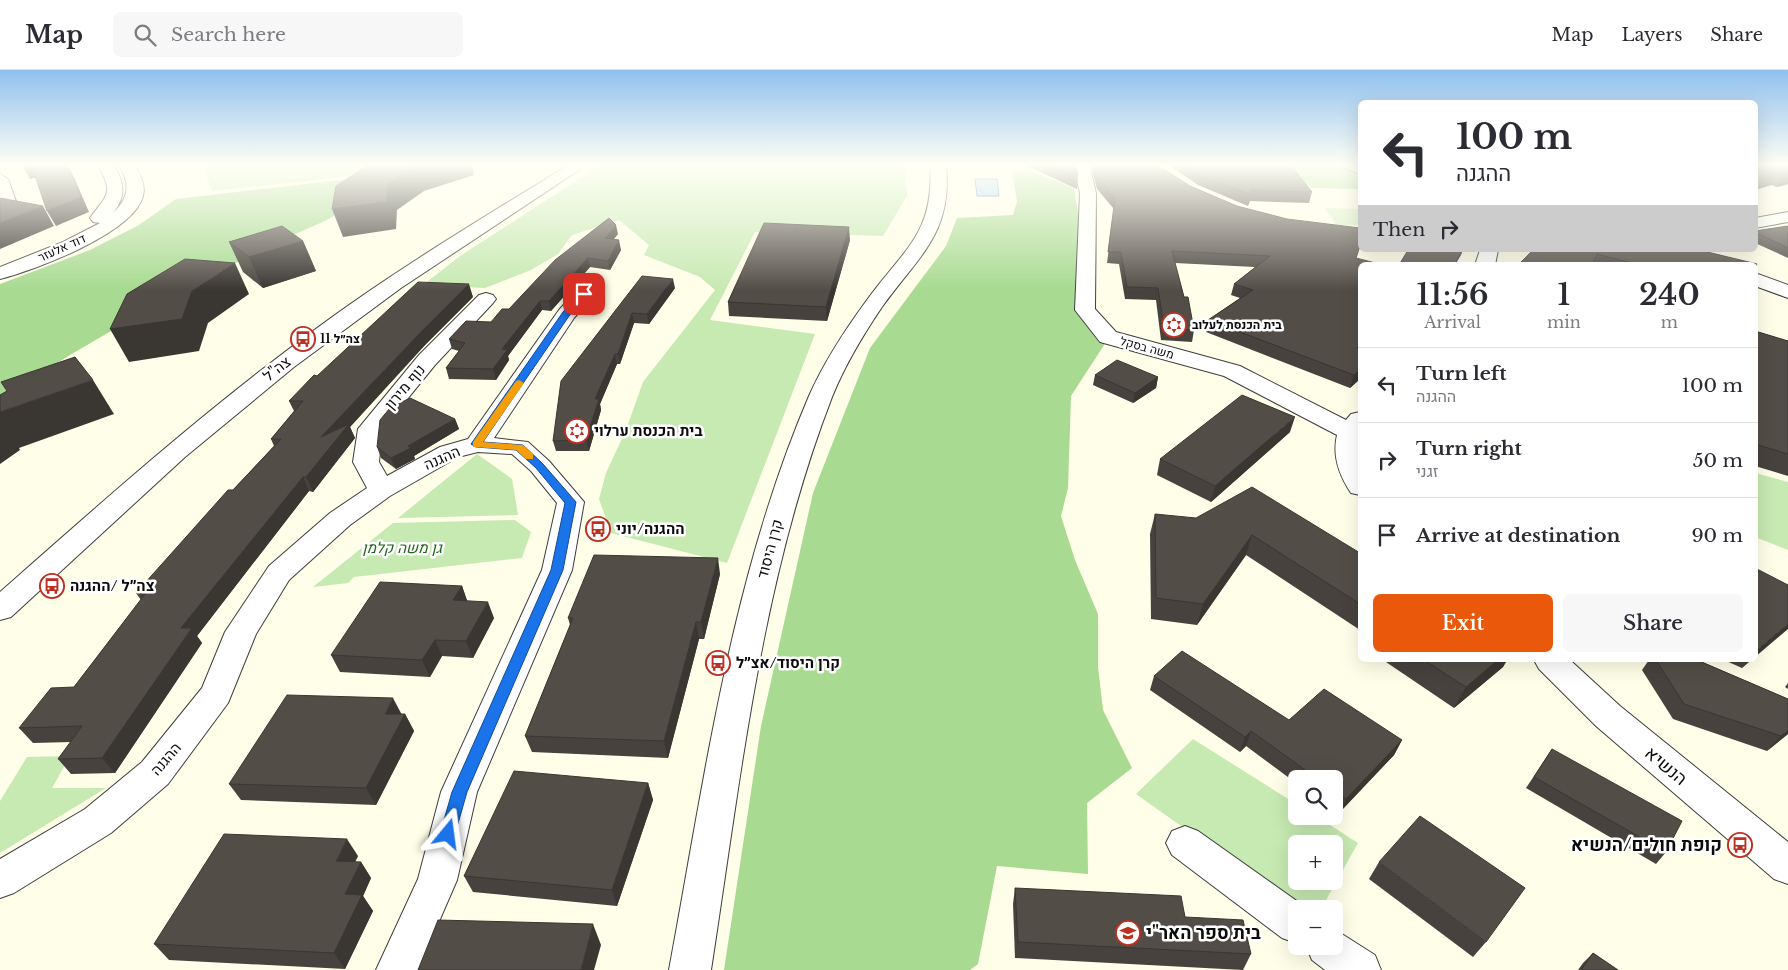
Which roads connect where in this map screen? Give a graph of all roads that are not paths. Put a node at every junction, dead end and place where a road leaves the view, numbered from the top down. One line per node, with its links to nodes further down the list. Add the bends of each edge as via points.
1 (110, 206): 8 (street, דוד אלעזר, via 82,230)
2 (129, 206): 9 (street, דוד אלעזר, via 99,230 72,244)
3 (513, 206): 19 (street, צה"ל, via 450,246 287,360 94,523)
4 (937, 206): 27 (street, קרן היסוד, via 932,225 919,249 875,303 821,395 776,525 733,721)
5 (1088, 206): 15 (street, משה בסקל, via 1085,310 1108,338 1232,371)
6 (1788, 217): 7 (street)
7 (1758, 222)
8 (0, 265)
9 (0, 273)
10 (1761, 281): 11 (street); 13 (street)
11 (1788, 282)
12 (593, 284): 16 (street, via 566,314)
13 (1788, 292)
14 (486, 299): 18 (street, נוף מירון, via 427,360 370,429 366,462)
15 (1356, 426): 17 (street, via 1346,448 1350,471)
16 (476, 444): 18 (street, ההגנה, via 449,452); 26 (street, ההגנה, via 519,447 570,502 557,570 459,792 437,880)
17 (1358, 483)
18 (381, 490): 23 (street, ההגנה, via 340,519 279,573 241,632 216,694 155,774 98,821)
19 (0, 609)
20 (1552, 662): 22 (street, הנשיא, via 1608,716)
21 (1185, 843): 24 (street)
22 (1788, 866)
23 (0, 880)
24 (1288, 918)
25 (1339, 955): 28 (street)
26 (397, 970)
27 (690, 970)
28 (1360, 970)

